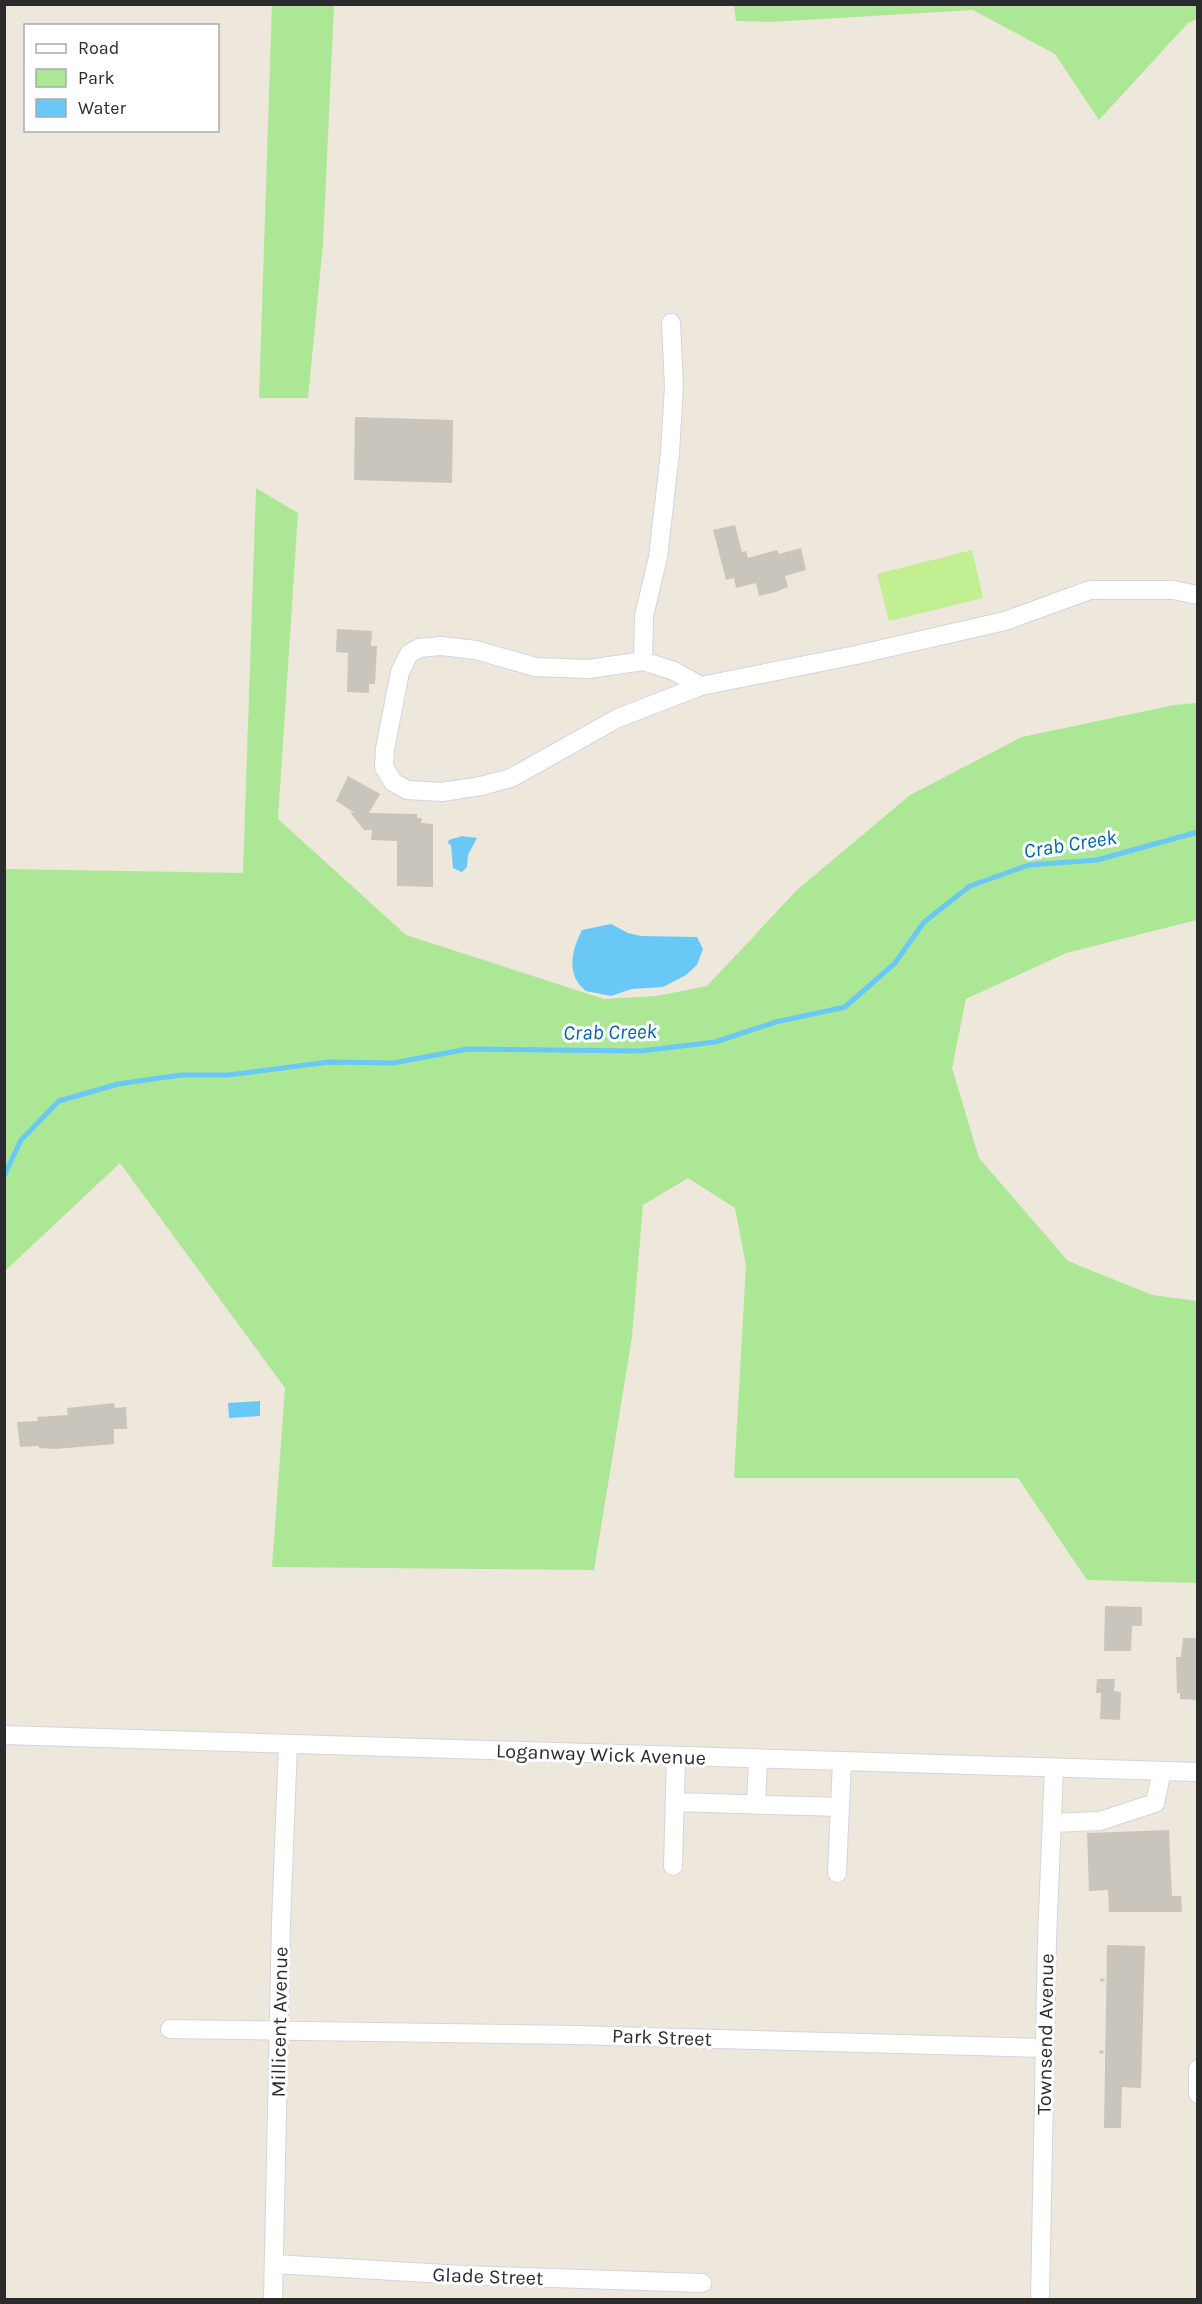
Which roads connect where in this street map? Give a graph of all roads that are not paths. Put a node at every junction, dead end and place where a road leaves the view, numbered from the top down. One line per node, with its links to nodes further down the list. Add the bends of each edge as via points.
1 (671, 323): 3 (street, via 674,386 670,453 658,557 644,616)
2 (1197, 595): 4 (street, via 1173,590 1090,590 1005,621)
3 (643, 661): 4 (street, via 674,671); 4 (street, via 589,669 535,667 476,650 419,648 409,654 400,672 384,767 393,782 407,790 442,792 481,786 511,778 618,718)
4 (701, 686)
5 (4, 1735): 6 (street, Loganway Wick Avenue)
6 (288, 1745): 7 (street, Loganway Wick Avenue); 20 (street, Millicent Avenue)
7 (676, 1757): 8 (street, Loganway Wick Avenue); 13 (street)
8 (758, 1760): 9 (street, Loganway Wick Avenue); 14 (street)
9 (842, 1762): 10 (street, Loganway Wick Avenue); 15 (street)
10 (1054, 1769): 11 (street, Loganway Wick Avenue); 16 (street, Townsend Avenue)
11 (1162, 1771): 12 (street, Loganway Wick Avenue); 16 (street, via 1155,1803 1100,1821)
12 (1197, 1772)
13 (675, 1802): 14 (street); 17 (street)
14 (756, 1805): 15 (street)
15 (840, 1808): 18 (street)
16 (1052, 1823): 21 (street, Townsend Avenue)
17 (673, 1866)
18 (837, 1873)
19 (170, 2029): 20 (street, Park Street)
20 (279, 2030): 21 (street, Park Street); 24 (street, Millicent Avenue)
21 (1045, 2048): 27 (street, Townsend Avenue)
22 (1197, 2069): 23 (street)
23 (1197, 2094)
24 (274, 2265): 25 (street, Glade Street); 26 (street, Millicent Avenue)
25 (702, 2283)
26 (273, 2300)
27 (1040, 2300)

